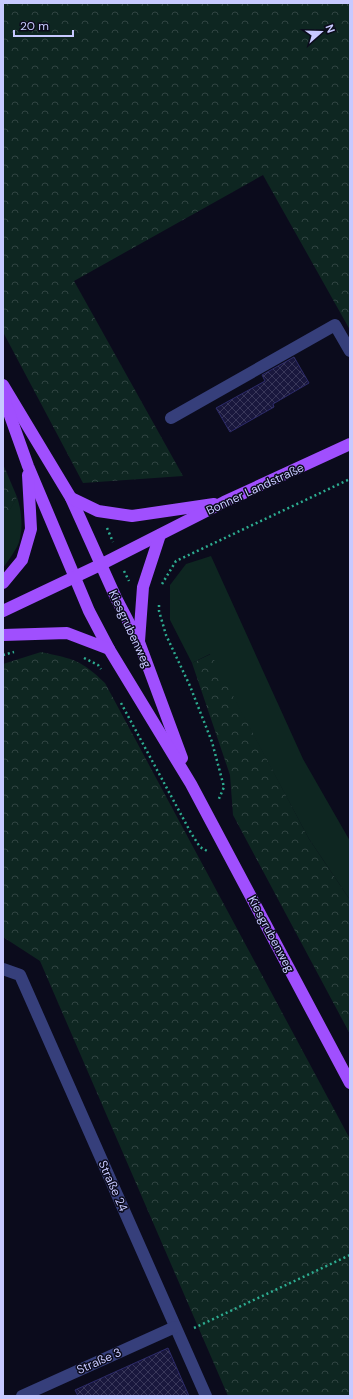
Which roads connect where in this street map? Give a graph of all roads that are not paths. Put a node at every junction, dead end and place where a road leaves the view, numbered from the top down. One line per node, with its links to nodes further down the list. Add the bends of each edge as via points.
1 (350, 350): 4 (lane, via 335,325)
2 (3, 385): 7 (main road, Kiesgrubenweg)
3 (3, 396): 6 (main road, Kiesgrubenweg)
4 (171, 418)
5 (350, 444): 8 (main road, Bonner Landstraße)
6 (28, 466): 11 (main road, Kiesgrubenweg); 12 (main road, via 31,529 22,560)
7 (71, 498): 8 (main road, via 98,511 132,516); 10 (main road, Kiesgrubenweg)
8 (224, 502): 9 (main road, Bonner Landstraße)
9 (160, 535): 10 (main road, Bonner Landstraße); 15 (main road, via 143,587)
10 (100, 565): 11 (main road, Bonner Landstraße); 15 (main road, Kiesgrubenweg)
11 (74, 577): 13 (main road, Bonner Landstraße); 16 (main road, Kiesgrubenweg)
12 (3, 584)
13 (3, 611)
14 (3, 635): 16 (main road, via 67,633)
15 (139, 642): 17 (main road, Kiesgrubenweg)
16 (109, 650): 17 (main road, Kiesgrubenweg)
17 (191, 784): 19 (main road, Kiesgrubenweg)
18 (3, 969): 20 (lane, Straße 24, via 20,975)
19 (350, 1083)
20 (177, 1331): 21 (lane, Straße 3); 22 (lane, Straße 24)
21 (22, 1396)
22 (206, 1396)

